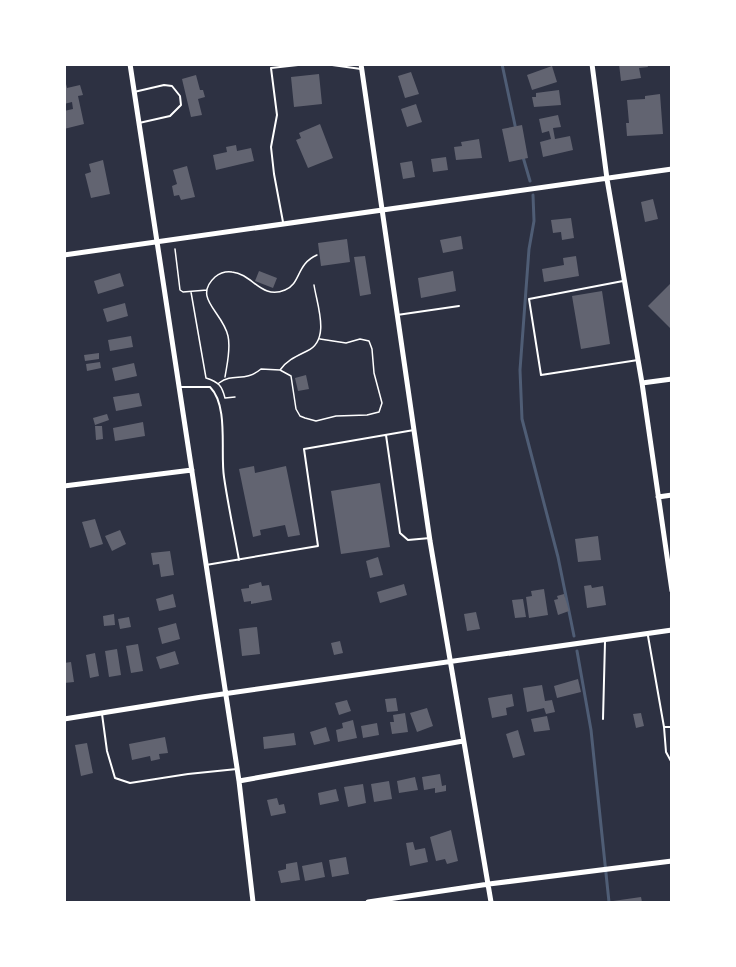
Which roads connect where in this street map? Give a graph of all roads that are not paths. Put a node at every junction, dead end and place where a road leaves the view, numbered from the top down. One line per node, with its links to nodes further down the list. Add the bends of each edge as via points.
1 (130, 64): 7 (street)
2 (307, 64): 5 (lane)
3 (325, 64): 6 (lane)
4 (592, 64): 10 (street)
5 (270, 66): 12 (lane, via 277,115 271,147)
6 (361, 67): 11 (street)
7 (134, 92): 8 (street); 8 (lane, via 165,85 172,86 180,96 181,105 170,116)
8 (139, 123): 13 (street)
9 (672, 169): 10 (street)
10 (607, 179): 11 (street); 15 (street)
11 (382, 209): 12 (street); 17 (street)
12 (283, 223): 13 (street)
13 (157, 242): 14 (street); 21 (street)
14 (64, 255)
15 (624, 281): 18 (street); 18 (lane, via 529,299 541,375)
16 (459, 306): 17 (lane)
17 (397, 315): 22 (street)
18 (638, 360): 20 (street)
19 (672, 379): 20 (street)
20 (642, 383): 27 (street)
21 (179, 387): 24 (street); 29 (lane, via 210,387 218,398 224,475)
22 (414, 430): 23 (lane); 28 (street)
23 (386, 435): 28 (lane, via 400,534 408,540); 29 (lane, via 304,449 318,546)
24 (192, 470): 25 (street); 30 (street)
25 (64, 486)
26 (672, 495): 27 (street)
27 (658, 497): 31 (street)
28 (430, 538): 36 (street)
29 (239, 560): 30 (lane)
30 (206, 565): 37 (street)
31 (670, 569): 32 (street)
32 (672, 591)
33 (672, 630): 34 (street)
34 (648, 633): 35 (street); 42 (lane)
35 (605, 639): 36 (street); 40 (lane)
36 (451, 661): 37 (street); 43 (street)
37 (226, 695): 38 (street); 45 (street)
38 (102, 713): 39 (street); 45 (lane, via 115,778 130,783)
39 (64, 719)
40 (603, 719)
41 (672, 727): 42 (lane)
42 (664, 728): 44 (lane, via 666,752)
43 (463, 741): 46 (street); 48 (street)
44 (672, 763)
45 (237, 769): 46 (street)
46 (239, 781): 49 (street)
47 (672, 861): 48 (street)
48 (489, 884): 50 (street); 51 (street)
49 (253, 903)
50 (368, 903)
51 (491, 903)

